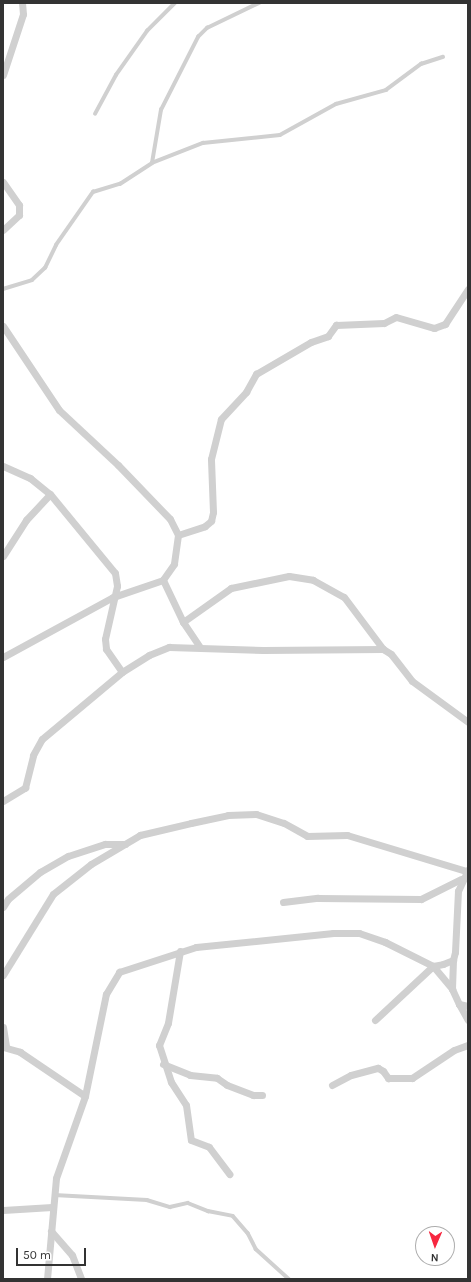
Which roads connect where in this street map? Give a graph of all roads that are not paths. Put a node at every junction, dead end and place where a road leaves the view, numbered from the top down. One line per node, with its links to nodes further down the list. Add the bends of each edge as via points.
1 (22, 3): 5 (street, via 23,14)
2 (175, 3): 6 (lane, via 147,31 116,75)
3 (259, 3): 7 (lane, via 207,28 198,37 161,110)
4 (443, 57): 7 (lane, via 421,64 386,90 336,104 280,135 203,143)
5 (3, 75)
6 (95, 114)
7 (152, 163): 10 (lane, via 130,179 93,192 56,245 45,268 32,280)
8 (3, 182): 9 (street, via 19,205 19,215)
9 (3, 230)
10 (3, 289)
11 (468, 289): 15 (street, via 445,324 434,328 396,317 384,323 336,325 328,336 311,342 256,374 246,392 221,419 211,459 211,521 205,526)
12 (3, 326): 15 (street, via 60,410 170,519)
13 (3, 466): 14 (street, via 30,478)
14 (50, 494): 16 (street, via 26,520); 18 (street, via 115,573 117,586)
15 (178, 535): 17 (street, via 174,564)
16 (3, 556)
17 (163, 580): 18 (street); 19 (street)
18 (114, 597): 22 (street); 23 (street, via 105,639 106,649)
19 (183, 622): 20 (street); 21 (street, via 231,588 289,576 312,580 344,597)
20 (200, 647): 21 (street, via 263,650); 23 (street, via 169,647 149,655)
21 (383, 649): 24 (street, via 391,654 412,681)
22 (3, 657)
23 (122, 672): 25 (street, via 42,739 33,755 25,788)
24 (468, 722)
25 (3, 801)
26 (125, 844): 27 (street, via 140,835 191,823 228,815 256,814 284,823 307,836 347,835); 30 (street, via 105,844 68,856 40,872 8,898); 34 (street, via 91,864 53,894)
27 (467, 871): 28 (street)
28 (461, 879): 29 (street, via 421,899 318,898); 32 (street)
29 (282, 902)
30 (3, 907)
31 (180, 952): 33 (street, via 196,947 333,933 359,933 385,942); 43 (street, via 168,1023 159,1045); 45 (street, via 120,972 112,981 106,994)
32 (453, 960): 33 (street); 35 (street)
33 (433, 966): 35 (street); 38 (street)
34 (3, 975)
35 (452, 989): 36 (street)
36 (459, 1004): 37 (street); 39 (street)
37 (468, 1006)
38 (375, 1020)
39 (468, 1020)
40 (3, 1027): 42 (street)
41 (468, 1045): 44 (street, via 454,1050 412,1078 388,1078 383,1070 378,1068 351,1075)
42 (4, 1047): 45 (street, via 20,1052)
43 (163, 1064): 46 (street, via 200,1077 212,1077 226,1085); 47 (street, via 171,1082 186,1104 191,1140 209,1147)
44 (332, 1085)
45 (85, 1096): 48 (street, via 56,1178)
46 (262, 1096)
47 (229, 1174)
48 (53, 1195): 49 (street); 54 (lane, via 147,1200 170,1207 188,1204 233,1216 248,1233 256,1249)
49 (52, 1207): 50 (street); 51 (street)
50 (3, 1210)
51 (50, 1231): 52 (street); 53 (street, via 72,1255)
52 (47, 1279)
53 (81, 1279)
54 (289, 1279)

